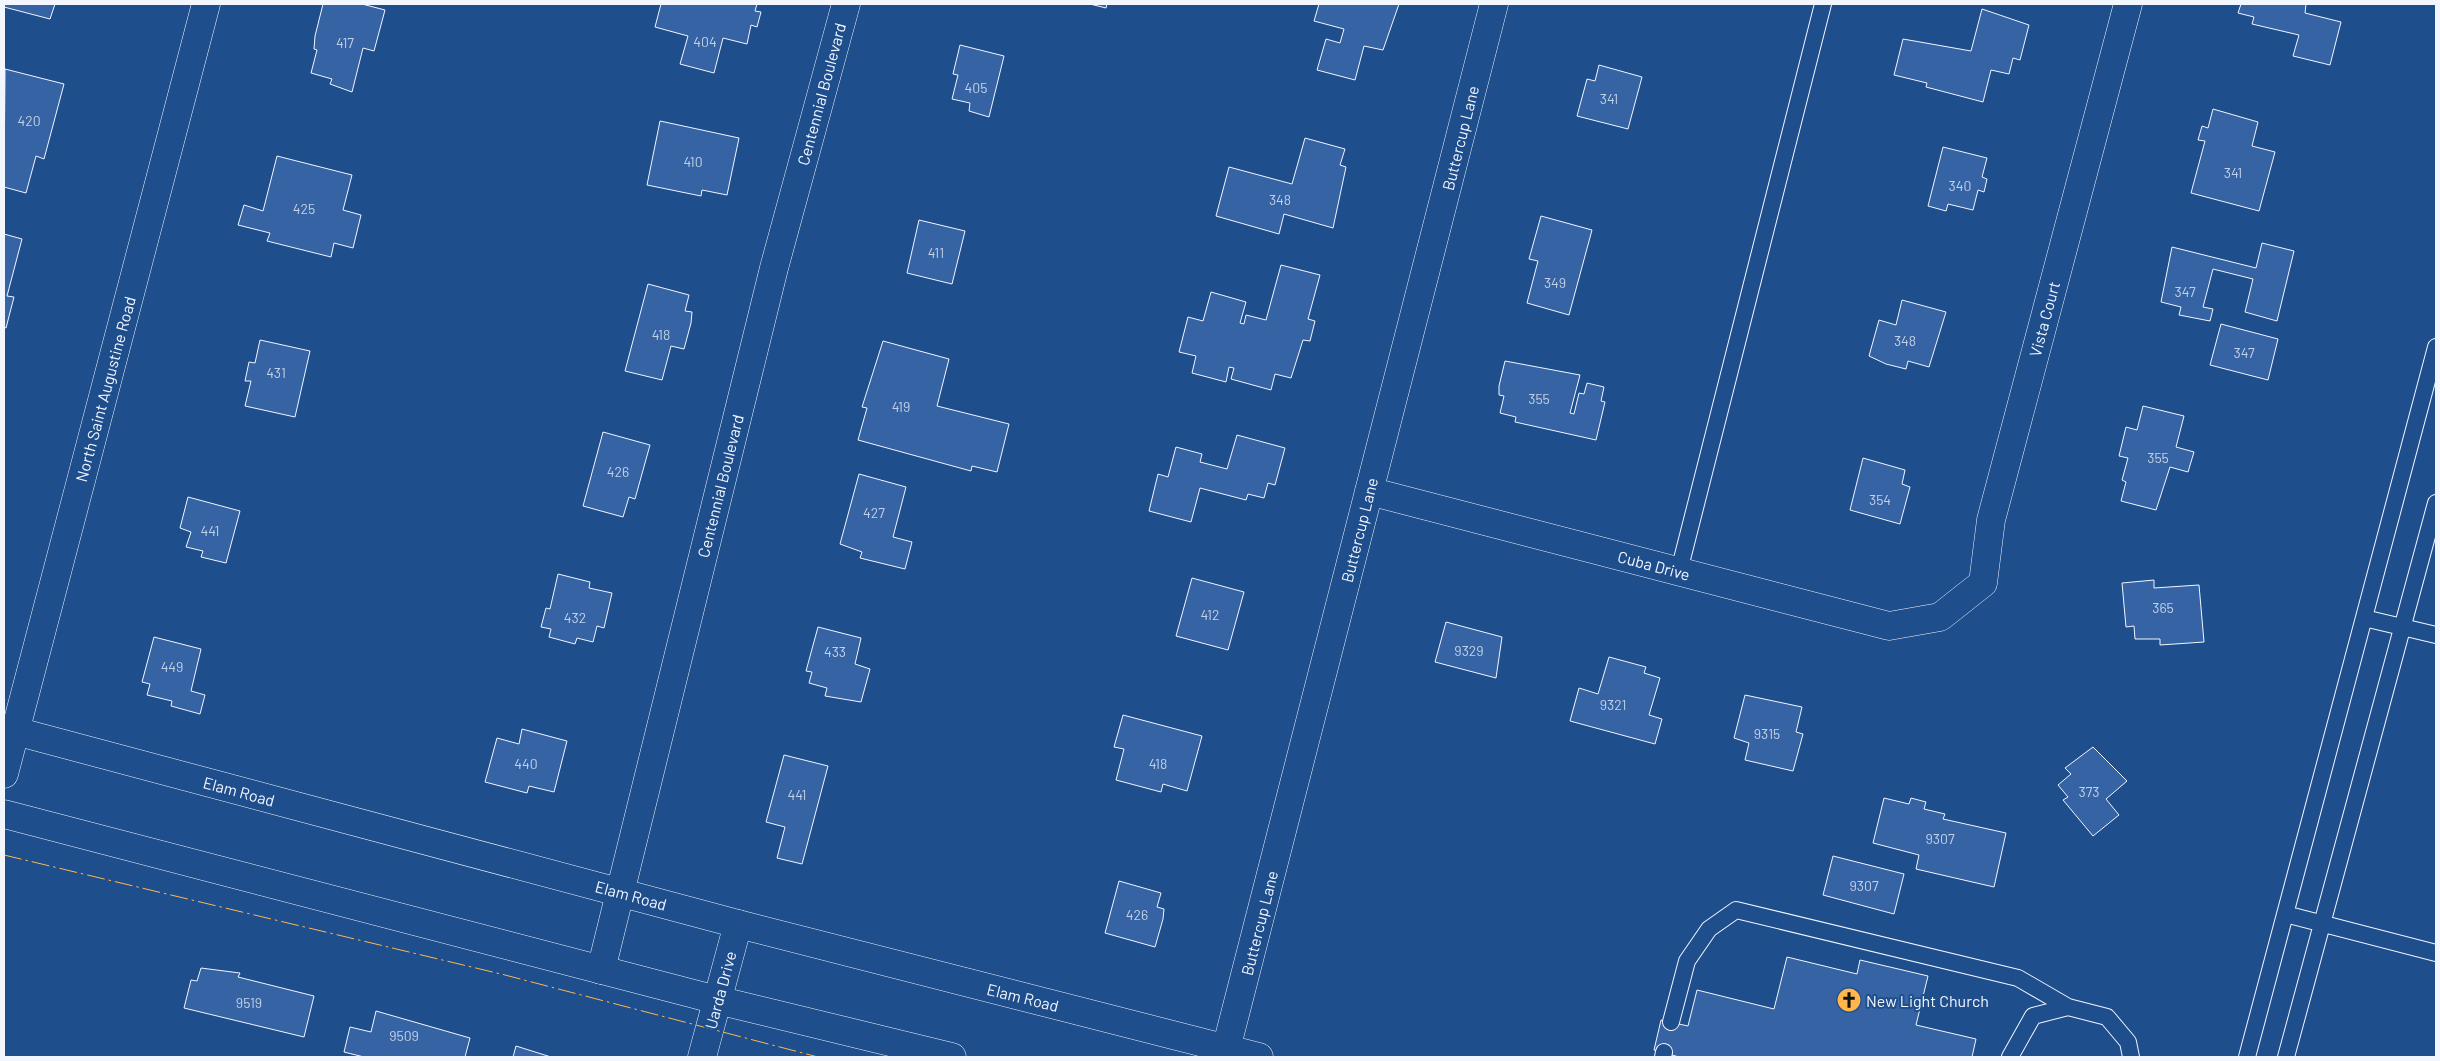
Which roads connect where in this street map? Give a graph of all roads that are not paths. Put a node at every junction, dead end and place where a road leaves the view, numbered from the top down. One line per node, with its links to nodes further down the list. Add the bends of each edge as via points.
1 (206, 4): 14 (street, North Saint Augustine Road)
2 (846, 4): 17 (street, Centennial Boulevard, via 774,268)
3 (1494, 4): 7 (street, Buttercup Lane)
4 (1823, 4): 9 (lane)
5 (2128, 4): 10 (street, Vista Court, via 1991,520 1983,583)
6 (2436, 347): 11 (lane)
7 (1369, 491): 9 (street, Cuba Drive); 26 (street, Buttercup Lane)
8 (2436, 503): 12 (lane)
9 (1679, 571): 10 (street, Cuba Drive, via 1889,626)
10 (1940, 617)
11 (2364, 618): 12 (lane); 18 (lane)
12 (2403, 627): 13 (lane); 19 (lane)
13 (2436, 635)
14 (9, 729): 15 (street, North Saint Augustine Road); 17 (street, Elam Road)
15 (4, 774)
16 (4, 814): 22 (street)
17 (620, 892): 20 (street, Elam Road); 22 (street, Centennial Boulevard)
18 (2286, 914): 19 (lane); 32 (lane)
19 (2323, 922): 21 (lane); 33 (lane)
20 (738, 924): 23 (street, Uarda Drive); 26 (street, Elam Road)
21 (2435, 949)
22 (601, 970): 23 (street)
23 (717, 1000): 27 (street, Uarda Drive); 28 (street)
24 (2068, 1007): 25 (lane, via 2018,978 1736,910 1708,929 1687,961); 30 (lane, via 2033,1016); 31 (lane, via 2107,1017 2128,1042)
25 (1671, 1022)
26 (1225, 1053): 29 (street, Elam Road)
27 (702, 1057)
28 (952, 1057)
29 (1259, 1057)
30 (2010, 1057)
31 (2131, 1057)
32 (2247, 1057)
33 (2286, 1057)

